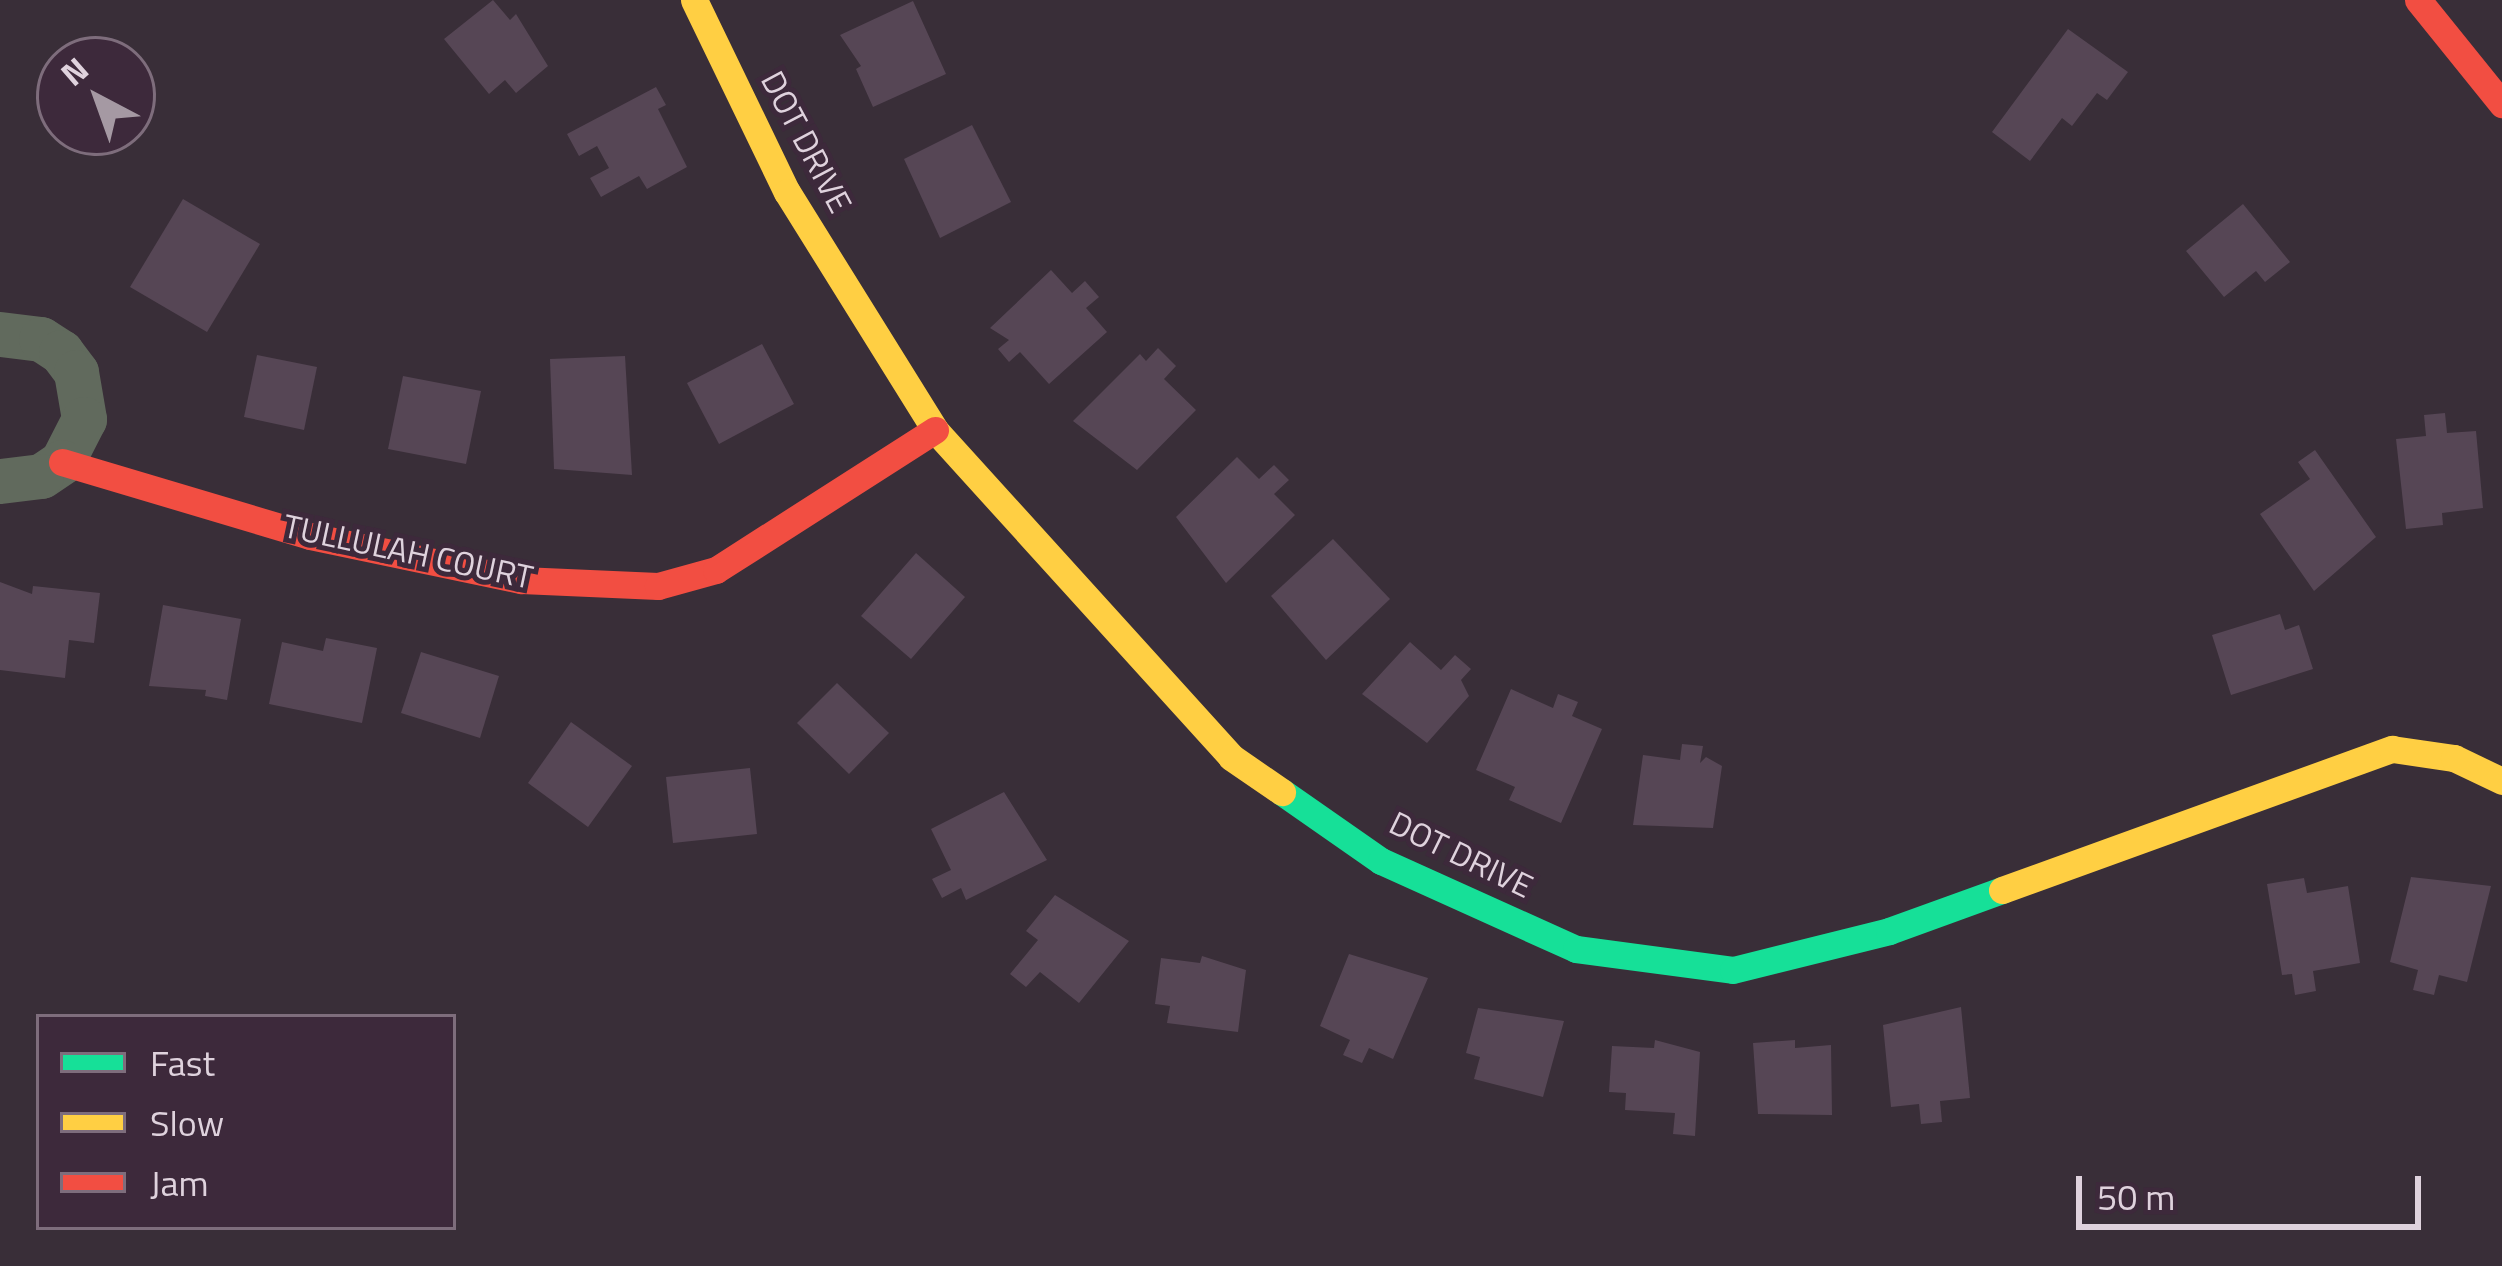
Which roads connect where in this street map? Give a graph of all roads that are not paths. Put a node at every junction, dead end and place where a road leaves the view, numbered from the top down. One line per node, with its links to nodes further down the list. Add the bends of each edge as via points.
1 (694, 0): 5 (street, DOT DRIVE, via 787,192)
2 (2418, 0): 3 (street)
3 (2498, 91)
4 (0, 334): 6 (street, via 40,339 76,371 84,419)
5 (935, 430): 6 (street, TULLULAH COURT, via 716,570 658,586 520,580 310,536); 8 (street, DOT DRIVE, via 1231,757 1381,861 1576,949 1733,970 1889,931 2392,749 2454,758)
6 (62, 462): 7 (street, via 41,476)
7 (0, 481)
8 (2502, 781)

